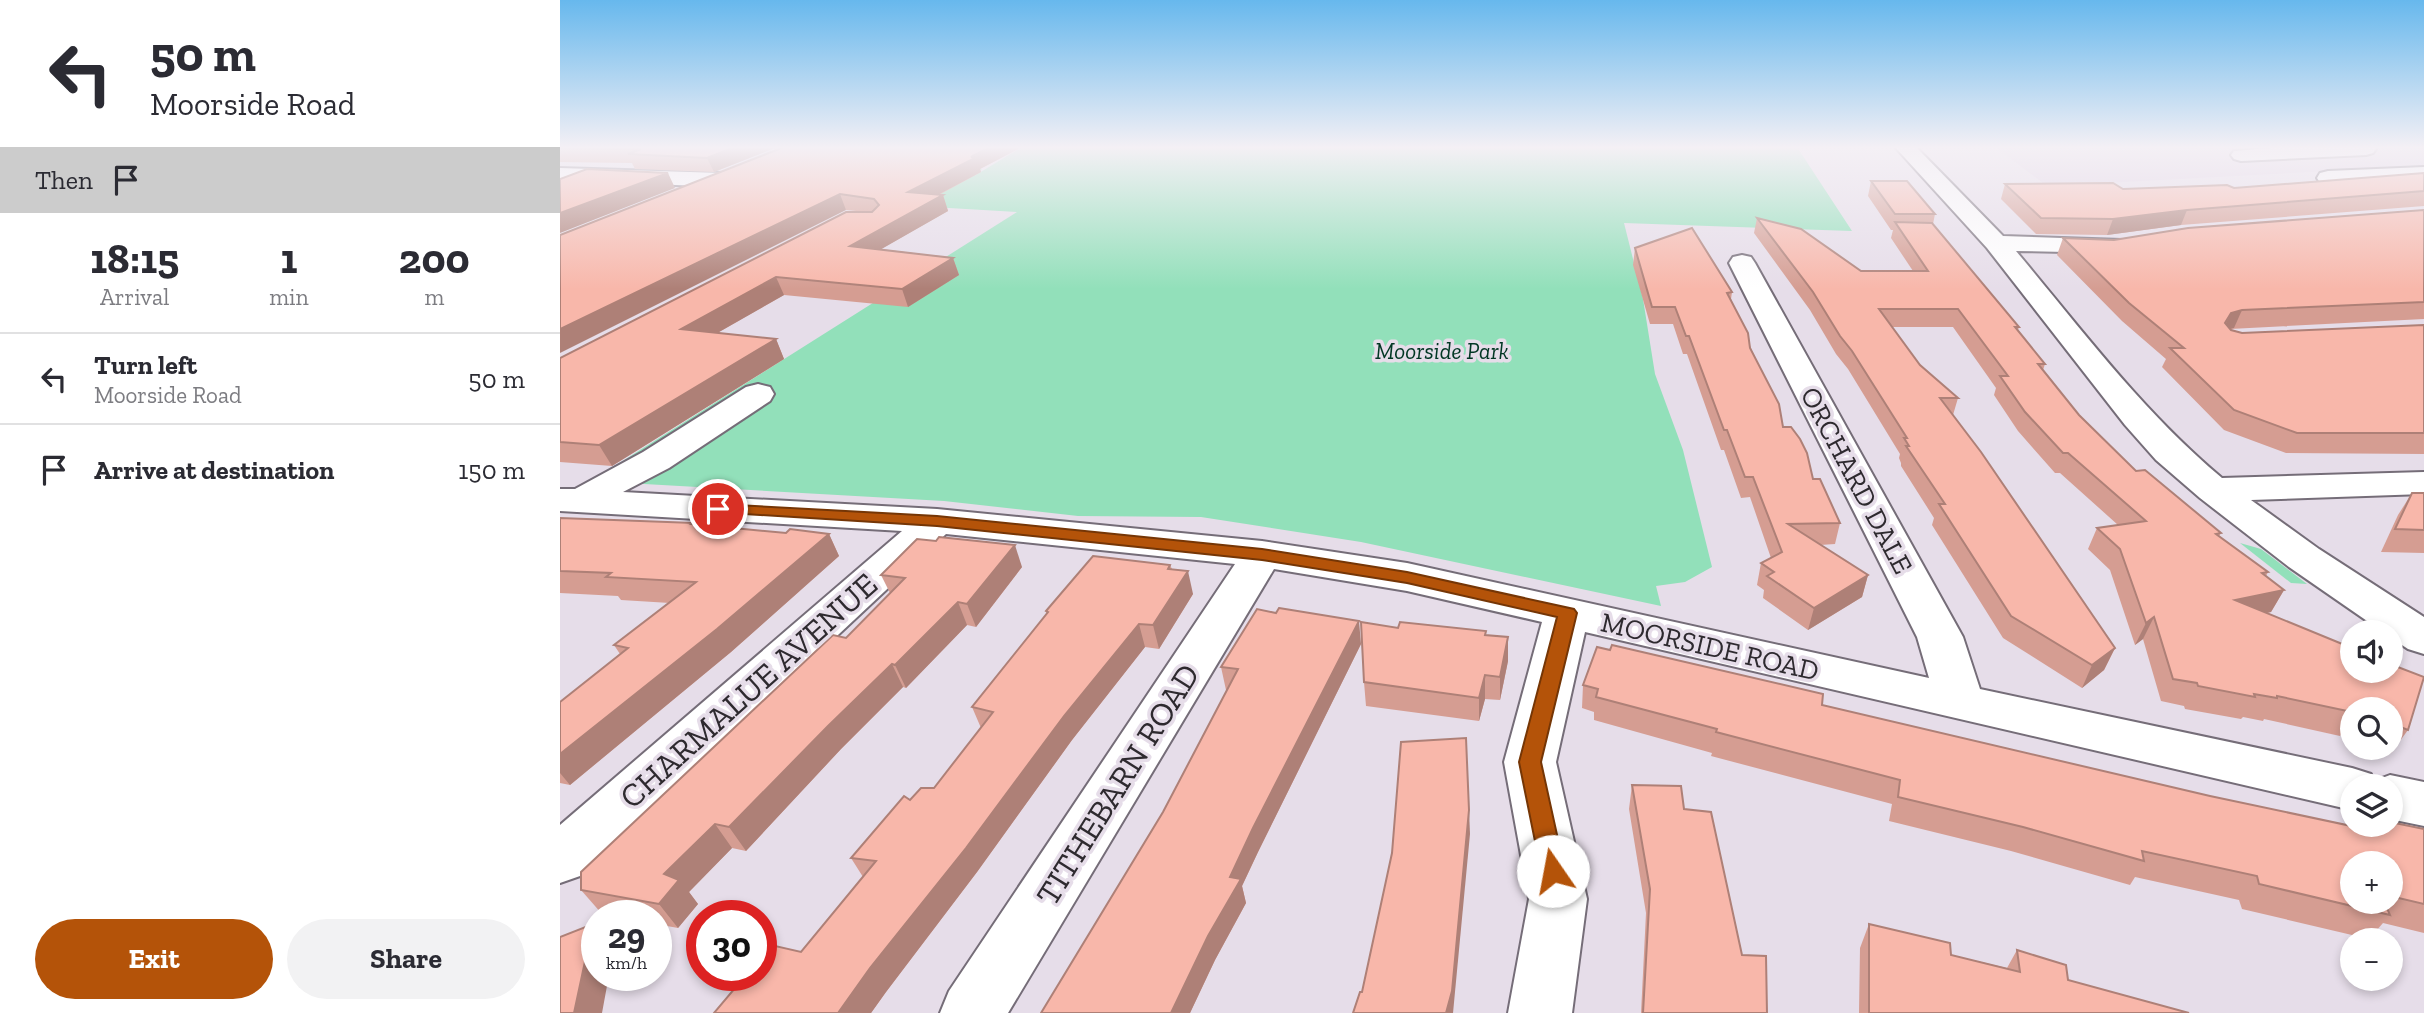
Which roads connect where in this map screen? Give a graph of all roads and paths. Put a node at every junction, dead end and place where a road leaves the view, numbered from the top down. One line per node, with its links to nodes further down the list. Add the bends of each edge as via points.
1 (686, 194): 3 (street)
2 (1950, 194): 4 (street)
3 (672, 200)
4 (1996, 243): 5 (street); 9 (street, via 2137,418)
5 (2119, 244)
6 (1742, 263): 15 (street, ORCHARD DALE, via 1940,637)
7 (758, 394): 10 (street, via 656,460)
8 (2419, 483): 9 (street)
9 (2213, 490): 14 (street)
10 (571, 500): 11 (street, MOORSIDE ROAD)
11 (937, 521): 12 (street, MOORSIDE ROAD); 19 (street, CHARMALUE AVENUE)
12 (1262, 554): 13 (street, MOORSIDE ROAD, via 1407,578); 20 (street, TITHEBARN ROAD)
13 (1567, 613): 15 (street, MOORSIDE ROAD); 21 (street, via 1530,762 1558,899)
14 (2424, 638)
15 (1960, 703): 16 (street, MOORSIDE ROAD)
16 (2340, 786)
17 (2403, 800): 18 (street)
18 (2424, 804)
19 (560, 859)
20 (972, 1013)
21 (1540, 1013)

